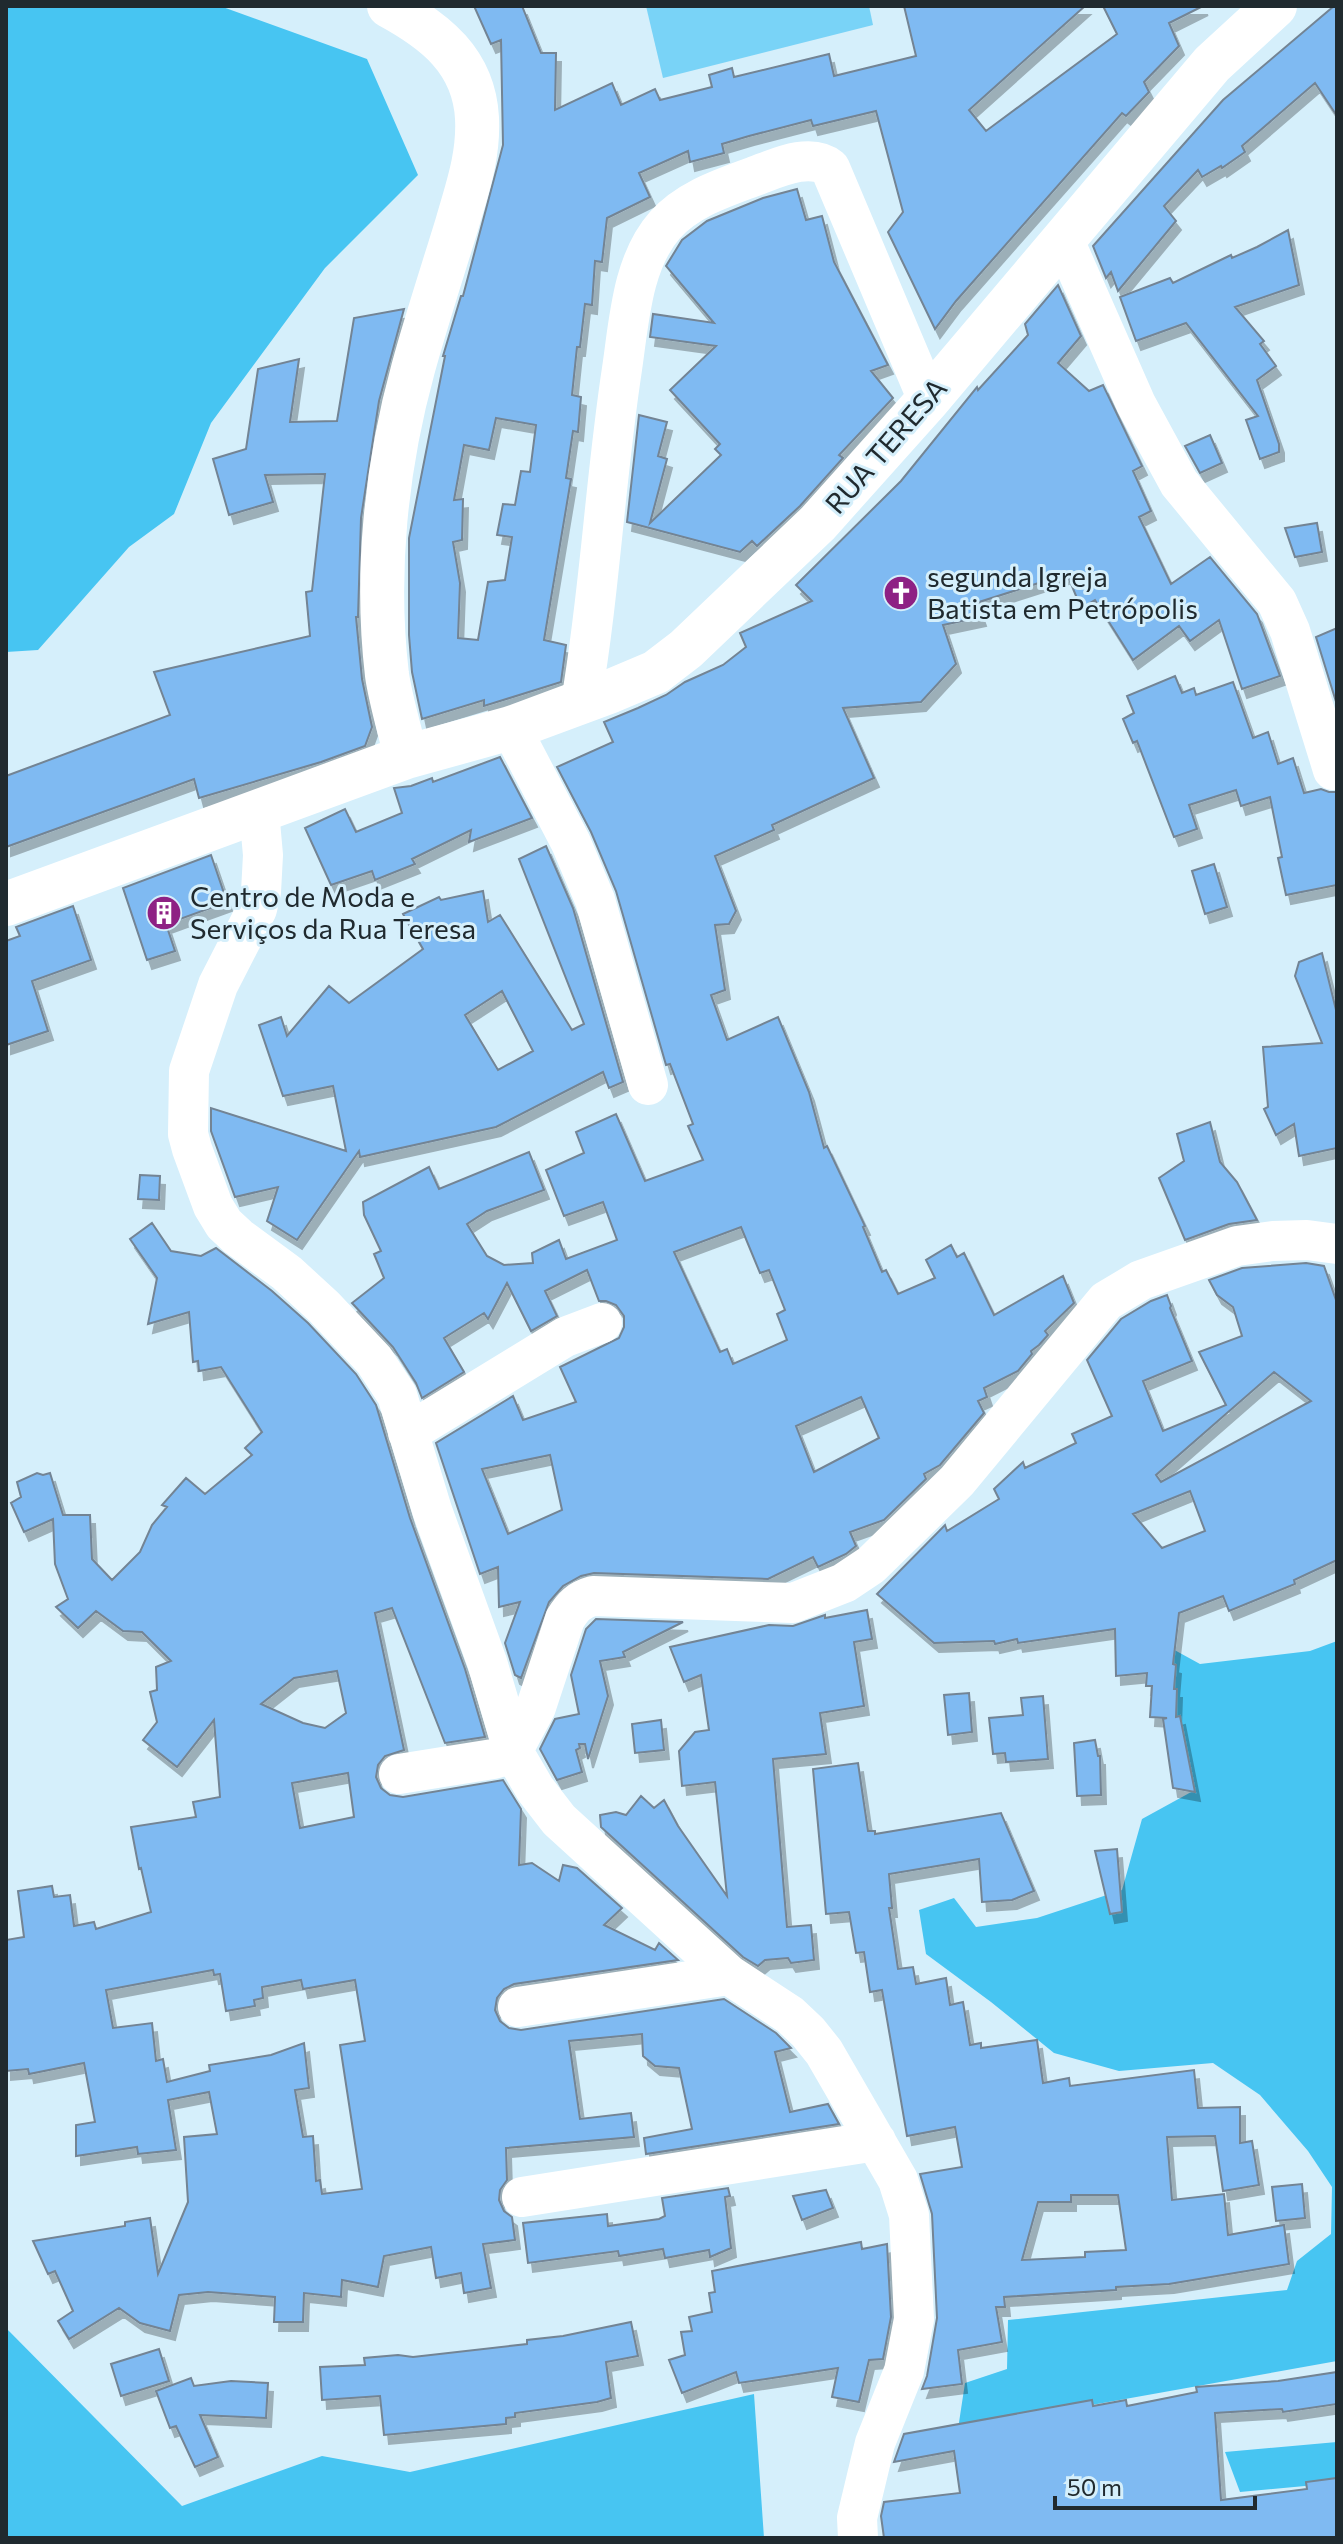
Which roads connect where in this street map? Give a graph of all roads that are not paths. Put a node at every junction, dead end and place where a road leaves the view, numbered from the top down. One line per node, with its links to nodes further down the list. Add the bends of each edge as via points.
1 (389, 6): 7 (main road, via 420,23 454,52 478,115 474,168 412,371 393,457 381,576 388,677)
2 (1275, 6): 3 (main road, RUA TERESA, via 1212,64)
3 (1063, 238): 4 (main road, RUA TERESA); 8 (street, via 1136,404 1179,483 1277,602)
4 (928, 400): 5 (main road, RUA TERESA, via 818,523 686,649 656,672); 5 (street, via 835,174 823,162 780,167 685,206 663,226 632,302)
5 (581, 702): 6 (main road, RUA TERESA)
6 (511, 728): 7 (main road, RUA TERESA); 11 (street, via 595,900)
7 (406, 757): 9 (main road, RUA TERESA)
8 (1333, 770)
9 (259, 811): 10 (main road, RUA TERESA); 14 (street, via 261,892 218,985 189,1071 188,1134 224,1224 287,1273 374,1360 397,1395)
10 (6, 904)
11 (648, 1085)
12 (1337, 1244): 15 (street, via 1307,1240 1237,1246 1141,1280 1106,1301 957,1481 871,1565 844,1583 793,1603 582,1599 565,1619 536,1707)
13 (602, 1323): 14 (street, via 565,1337)
14 (408, 1433): 15 (street)
15 (514, 1751): 16 (street); 17 (street, via 559,1820)
16 (399, 1774)
17 (729, 1975): 18 (street); 19 (street, via 808,2032)
18 (518, 2007)
19 (876, 2141): 20 (street); 21 (street, via 898,2180 909,2215 914,2319 904,2371 875,2443 857,2518)
20 (522, 2197)
21 (858, 2538)

